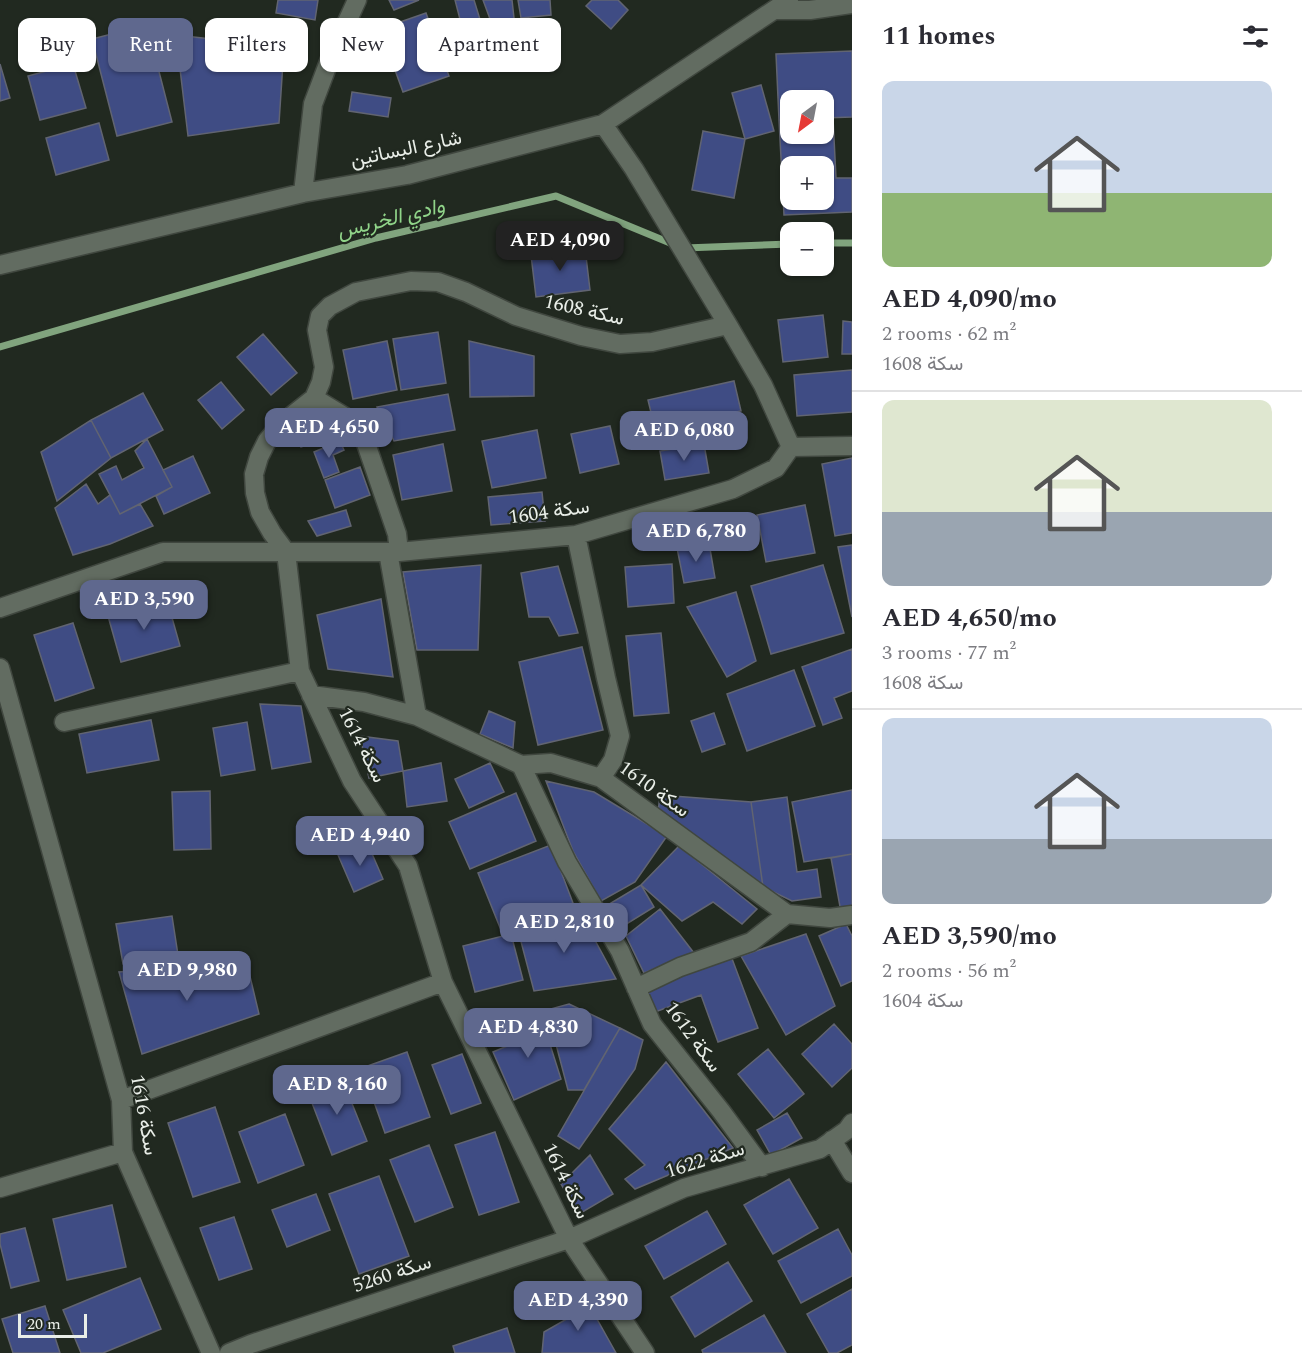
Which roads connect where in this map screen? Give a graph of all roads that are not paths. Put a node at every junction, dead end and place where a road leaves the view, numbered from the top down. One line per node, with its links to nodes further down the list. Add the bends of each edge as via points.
1 (357, 0): 6 (street, via 313,104)
2 (789, 0): 4 (street, شارع البساتين)
3 (852, 4): 4 (street)
4 (774, 10): 5 (street, شارع البساتين)
5 (603, 124): 6 (street, شارع البساتين, via 407,175); 8 (street)
6 (303, 193): 7 (street, شارع البساتين)
7 (0, 265)
8 (729, 325): 9 (street, سكة 1608, via 652,342 620,344 516,316 438,282 411,281 356,292 320,316 317,330 324,367); 11 (street)
9 (314, 398): 13 (street, via 280,425 267,441 254,474 260,512); 14 (street, via 360,426 397,534)
10 (852, 446): 11 (street)
11 (791, 447): 12 (street, سكة 1604, via 776,468 733,489)
12 (576, 535): 14 (street, سكة 1604); 22 (street, via 620,736 613,760)
13 (286, 552): 14 (street, سكة 1604); 15 (street, سكة 1604, via 163,552); 17 (street, سكة 1614)
14 (393, 552): 19 (street)
15 (0, 608)
16 (0, 668): 27 (street, سكة 1616)
17 (300, 671): 18 (street, سكة 1614); 20 (street)
18 (311, 695): 19 (street, سكة 1610, via 364,702); 25 (street, سكة 1614, via 352,781 408,866)
19 (417, 716): 21 (street, سكة 1610)
20 (64, 722)
21 (521, 765): 22 (street, سكة 1610, via 551,763); 26 (street, سكة 1612, via 567,862 620,951)
22 (601, 778): 23 (street, سكة 1610)
23 (787, 914): 24 (street, via 831,918); 26 (street, via 751,942 680,967)
24 (852, 915)
25 (443, 982): 27 (street); 34 (street, سكة 1614)
26 (636, 988): 31 (street, سكة 1612, via 652,1024)
27 (121, 1100): 30 (street, سكة 1616)
28 (852, 1124): 29 (street, سكة 1622)
29 (832, 1140): 31 (street, سكة 1622, via 820,1149); 32 (street)
30 (123, 1152): 33 (street); 35 (street, سكة 1616)
31 (762, 1167): 34 (street, سكة 1622, via 684,1188)
32 (852, 1173)
33 (0, 1188)
34 (569, 1239): 36 (street, سكة 5260); 37 (street, سكة 1614)
35 (211, 1353)
36 (229, 1353)
37 (645, 1353)

